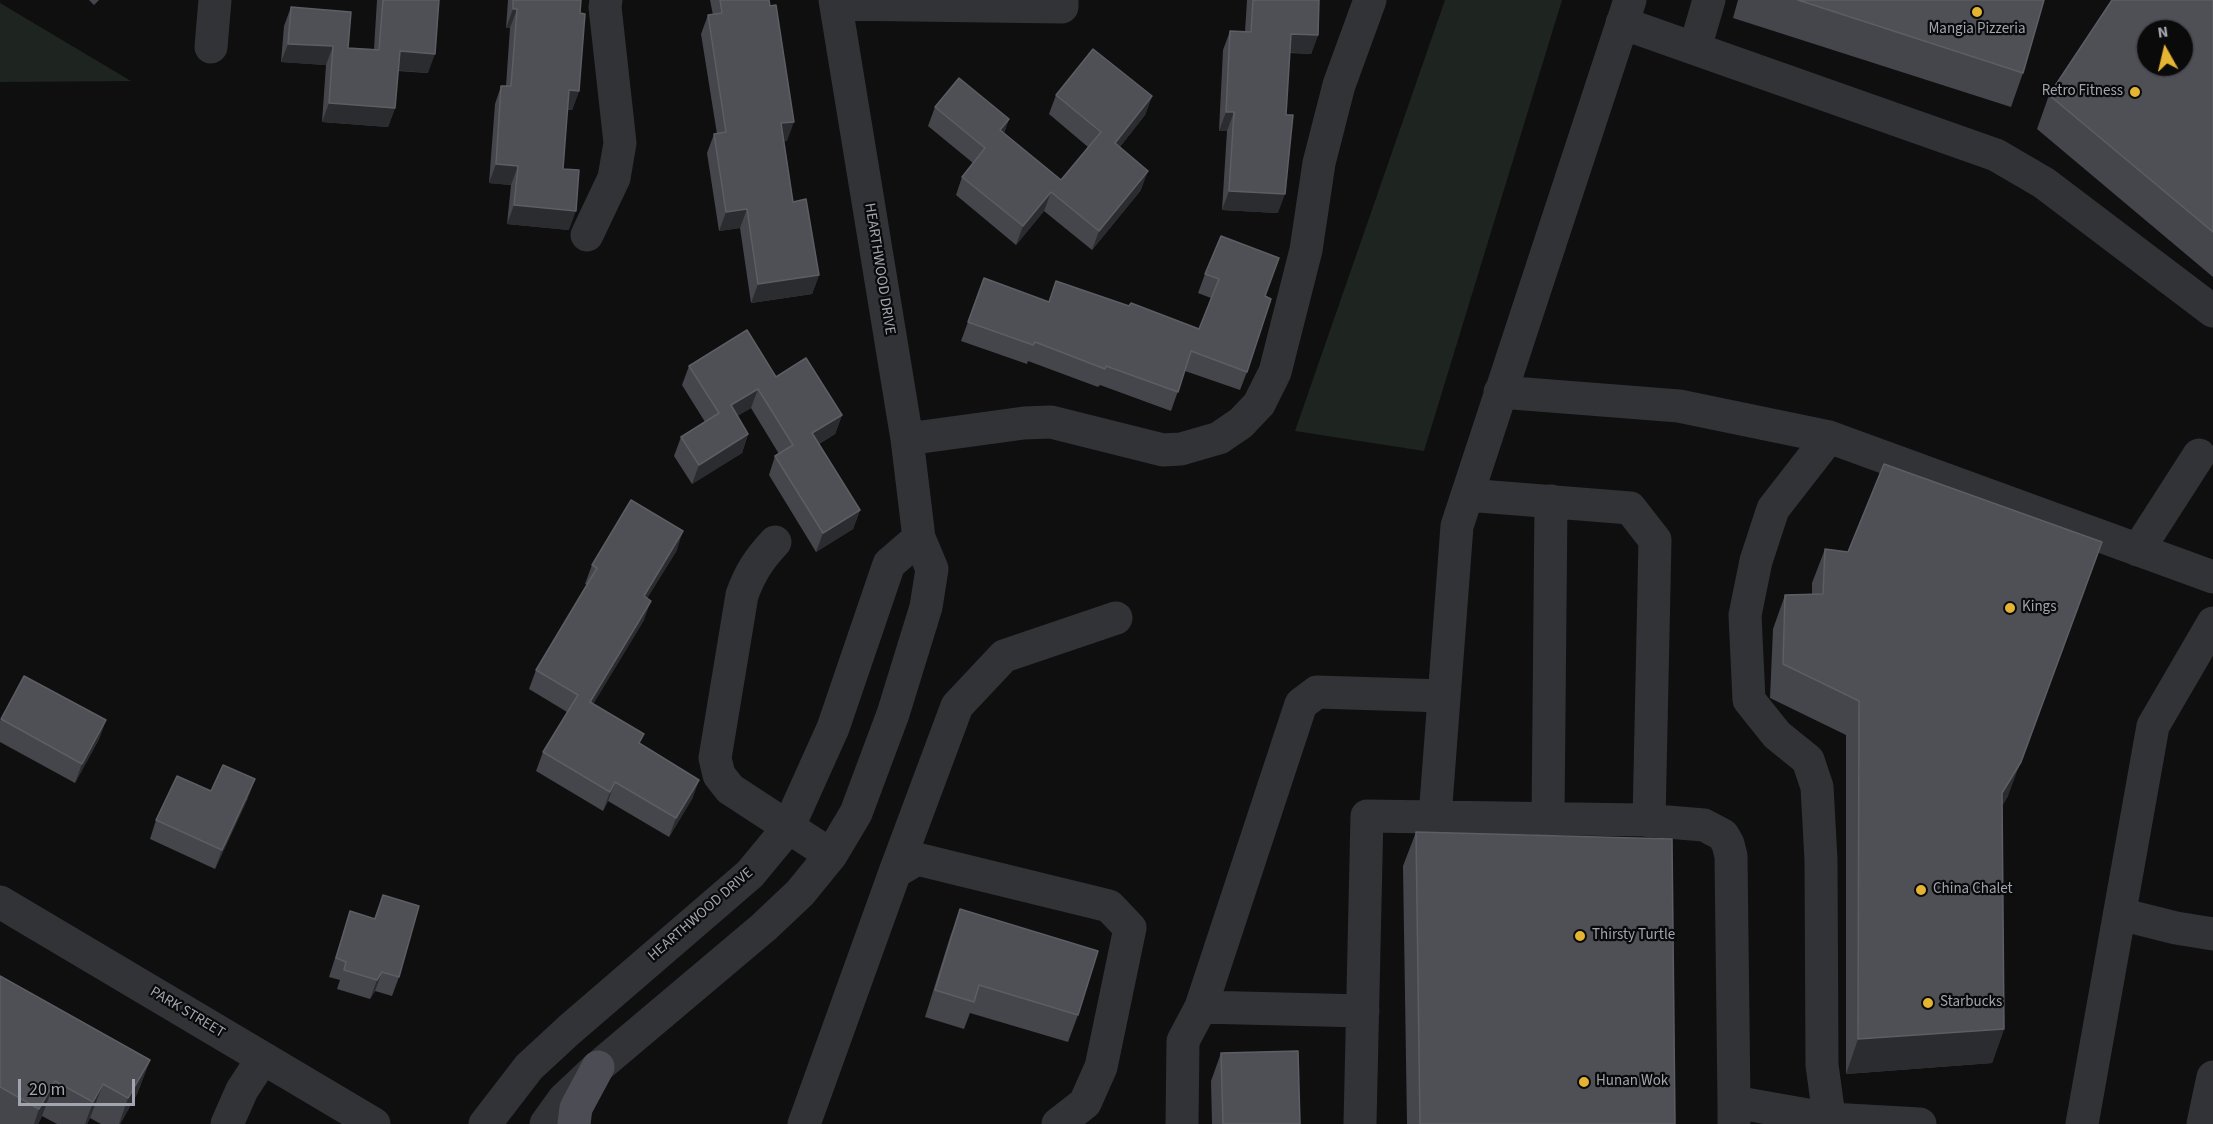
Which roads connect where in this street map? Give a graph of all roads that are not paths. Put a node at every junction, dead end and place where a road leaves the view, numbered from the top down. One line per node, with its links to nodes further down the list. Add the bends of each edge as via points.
1 (215, 0): 8 (street)
2 (606, 0): 10 (street, via 620,143 614,178)
3 (1062, 0): 6 (street, via 1062,7)
4 (1370, 0): 14 (street, via 1338,85 1319,163 1306,250 1275,372 1259,404 1241,423 1219,438 1163,450 1051,422)
5 (1709, 0): 9 (street)
6 (835, 2): 14 (street, HEARTHWOOD DRIVE)
7 (1626, 11): 9 (street); 12 (street)
8 (211, 48)
9 (1695, 48): 11 (street, via 1996,155 2044,183)
10 (587, 235)
11 (2213, 311)
12 (1500, 392): 13 (street, via 1679,406); 16 (street)
13 (1829, 437): 20 (street); 40 (street, via 1773,509 1756,561 1745,615 1749,700 1777,735 1808,760 1817,787 1822,1065)
14 (907, 439): 18 (street, HEARTHWOOD DRIVE)
15 (2208, 450): 20 (street)
16 (1467, 495): 17 (street); 24 (street, via 1457,526)
17 (1551, 501): 26 (street); 27 (street, via 1630,508 1655,540)
18 (919, 538): 28 (street, HEARTHWOOD DRIVE, via 889,564 833,728); 29 (street, HEARTHWOOD DRIVE, via 932,568 926,607 893,714 856,813)
19 (776, 542): 28 (street, via 749,574 742,595 715,758 719,775 730,789)
20 (2138, 550): 21 (street)
21 (2213, 577)
22 (1116, 618): 30 (street, via 1004,656 957,706)
23 (2213, 623): 32 (street, via 2152,726)
24 (1444, 696): 25 (street); 34 (street, via 1317,692 1301,704)
25 (1434, 818): 26 (street); 35 (street, via 1367,816)
26 (1548, 819): 27 (street)
27 (1649, 821): 39 (street, via 1704,825 1723,835 1728,844)
28 (788, 828): 29 (street); 43 (street, HEARTHWOOD DRIVE, via 750,874 529,1067)
29 (831, 855): 37 (street, HEARTHWOOD DRIVE, via 800,893 764,927)
30 (895, 872): 46 (street); 47 (street, via 917,859 929,861 1109,906 1130,928 1101,1067 1085,1103)
31 (0, 902): 36 (street, PARK STREET)
32 (2120, 914): 33 (street); 51 (street)
33 (2213, 934)
34 (1201, 1007): 35 (street); 48 (street, via 1183,1041)
35 (1363, 1011): 49 (street)
36 (263, 1058): 41 (street, via 242,1090); 42 (street, PARK STREET)
37 (598, 1067): 44 (street, HEARTHWOOD DRIVE); 45 (main road, via 576,1108)
38 (2213, 1077): 52 (street)
39 (1734, 1113): 40 (street)
40 (1830, 1122): 50 (street)
41 (227, 1124)
42 (374, 1124)
43 (485, 1124)
44 (546, 1124)
45 (574, 1124)
46 (804, 1124)
47 (1058, 1124)
48 (1182, 1124)
49 (1360, 1124)
50 (1920, 1124)
51 (2082, 1124)
52 (2203, 1124)

